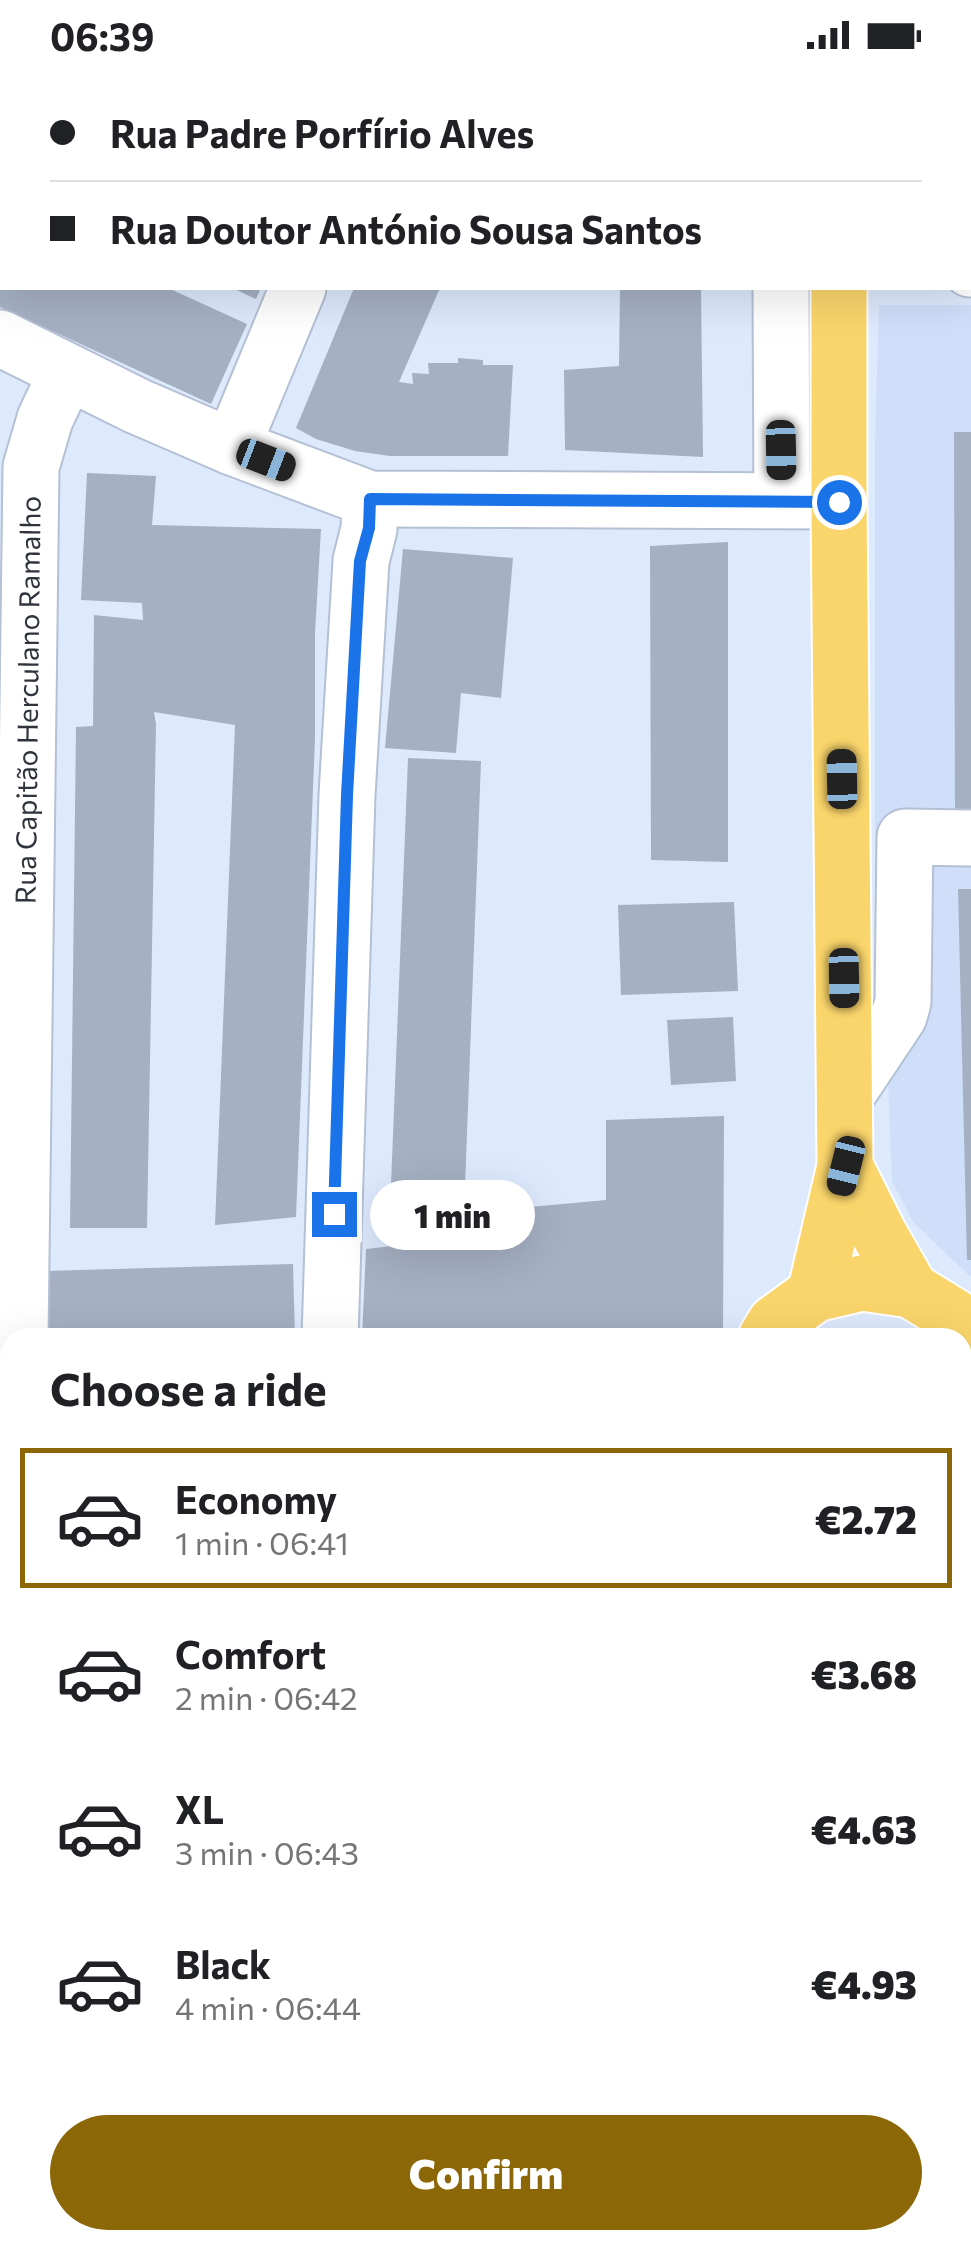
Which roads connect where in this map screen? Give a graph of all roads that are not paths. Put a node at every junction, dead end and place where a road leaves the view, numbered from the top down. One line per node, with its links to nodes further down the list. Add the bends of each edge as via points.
1 (297, 290): 6 (street)
2 (780, 290): 8 (street)
3 (840, 290): 9 (main road)
4 (0, 338): 5 (street)
5 (67, 372): 6 (street); 15 (street, Rua Capitão Herculano Ramalho, via 31,467)
6 (232, 447): 7 (street)
7 (370, 499): 8 (street); 16 (street, via 360,561 347,795)
8 (782, 500): 9 (street)
9 (839, 502): 11 (main road)
10 (971, 838): 11 (street, via 905,837 903,1002)
11 (845, 1097): 12 (main road)
12 (846, 1166): 13 (main road); 14 (main road, via 878,1234)
13 (814, 1294): 14 (main road, via 862,1282); 17 (main road)
14 (952, 1318)
15 (20, 1328)
16 (330, 1328)
17 (772, 1328)

